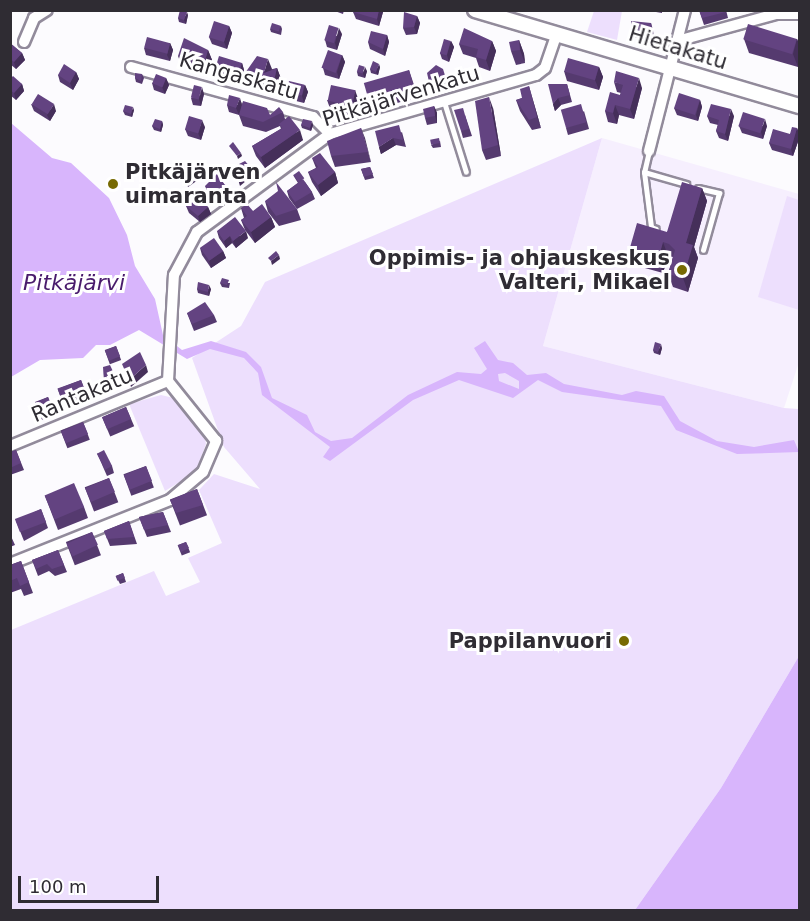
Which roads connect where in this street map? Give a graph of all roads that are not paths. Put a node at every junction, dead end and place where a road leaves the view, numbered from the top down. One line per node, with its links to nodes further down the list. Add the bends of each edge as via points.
1 (47, 10): 7 (street, via 34,18)
2 (475, 10): 5 (street, Hietakatu)
3 (685, 10): 6 (street)
4 (800, 14): 6 (street, via 776,14)
5 (556, 34): 9 (street, Hietakatu); 10 (street, Pitkäjärvenkatu, via 545,68 536,75)
6 (677, 41): 9 (street)
7 (24, 42)
8 (131, 67): 12 (street, Kangaskatu, via 313,117)
9 (671, 68): 11 (street, Hietakatu); 13 (street)
10 (444, 102): 12 (street, Pitkäjärvenkatu); 14 (lane)
11 (800, 106)
12 (330, 134): 20 (street, Pitkäjärvenkatu, via 197,232 174,275 167,332)
13 (649, 151): 15 (lane)
14 (466, 172)
15 (644, 172): 16 (lane); 18 (lane, via 651,227)
16 (685, 184): 17 (lane); 19 (lane, via 718,193)
17 (682, 194)
18 (670, 233)
19 (703, 249)
20 (168, 381): 21 (street, Rantakatu); 22 (street, via 216,441 203,472 170,500)
21 (10, 446)
22 (10, 564)

